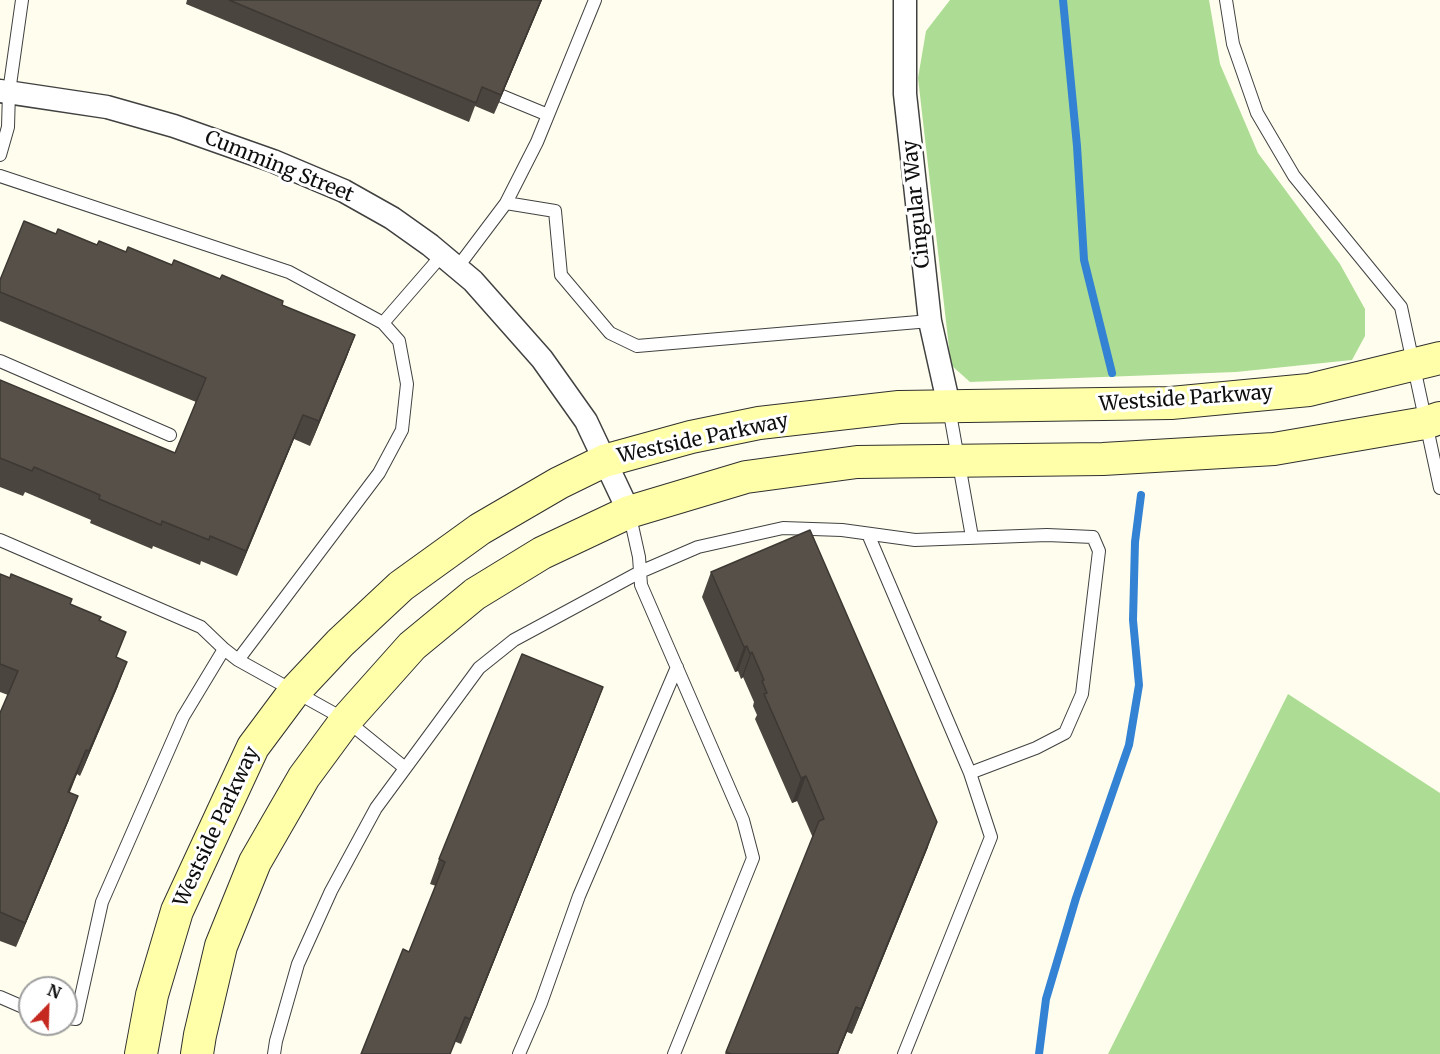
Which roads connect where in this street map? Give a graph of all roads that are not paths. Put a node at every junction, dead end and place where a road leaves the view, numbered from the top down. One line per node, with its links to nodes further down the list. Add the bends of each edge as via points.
1 (22, 0): 5 (lane)
2 (595, 0): 7 (lane)
3 (905, 0): 12 (street, Cingular Way, via 905,94)
4 (1226, 0): 15 (lane, via 1233,44 1257,113 1294,176 1401,307)
5 (5, 91): 8 (lane, via 8,127); 11 (street, Cumming Street, via 107,107 273,161 344,190 392,218)
6 (502, 96): 7 (lane)
7 (548, 115): 10 (lane)
8 (0, 155)
9 (0, 176): 13 (lane, via 289,272)
10 (506, 203): 11 (lane); 12 (lane, via 555,211 561,275 610,333 637,346)
11 (449, 261): 13 (lane); 19 (street, Cumming Street, via 473,281 542,359 586,421)
12 (930, 321): 16 (street, Cingular Way)
13 (383, 324): 28 (lane, via 399,341 407,384 402,430 379,473)
14 (0, 361): 18 (lane)
15 (1426, 361): 16 (main road, Westside Parkway, via 1309,390 1171,403); 17 (lane)
16 (949, 406): 19 (main road, Westside Parkway, via 899,407 759,423); 20 (lane)
17 (1432, 420): 20 (main road, via 1274,449 1103,459); 21 (lane)
18 (170, 435)
19 (604, 460): 22 (street, Cumming Street); 30 (main road, Westside Parkway, via 480,529 401,586)
20 (959, 461): 22 (main road, via 857,462 746,477); 24 (lane)
21 (1440, 488)
22 (629, 512): 26 (lane); 31 (main road, via 542,553 475,594 412,646)
23 (868, 534): 24 (lane, via 915,540); 26 (lane, via 783,528 698,547); 33 (lane)
24 (972, 537): 33 (lane, via 1093,537 1099,551 1082,694 1065,733)
25 (0, 540): 27 (lane, via 201,627)
26 (640, 572): 29 (lane, via 641,585); 32 (lane, via 514,640 479,668)
27 (224, 649): 28 (lane); 36 (lane, via 183,717 102,902)
28 (238, 660): 30 (lane)
29 (677, 668): 40 (lane, via 579,896); 41 (lane, via 743,820 753,858)
30 (294, 692): 31 (lane); 37 (main road, Westside Parkway, via 253,747 177,911 152,995)
31 (346, 720): 32 (lane); 38 (main road, via 304,777 255,862 221,946)
32 (405, 768): 39 (lane, via 376,808 331,891 298,964)
33 (970, 772): 42 (lane, via 991,837)
34 (0, 997): 35 (lane)
35 (18, 1005)
36 (78, 1010)
37 (141, 1054)
38 (197, 1054)
39 (274, 1054)
40 (519, 1054)
41 (674, 1054)
42 (904, 1054)

